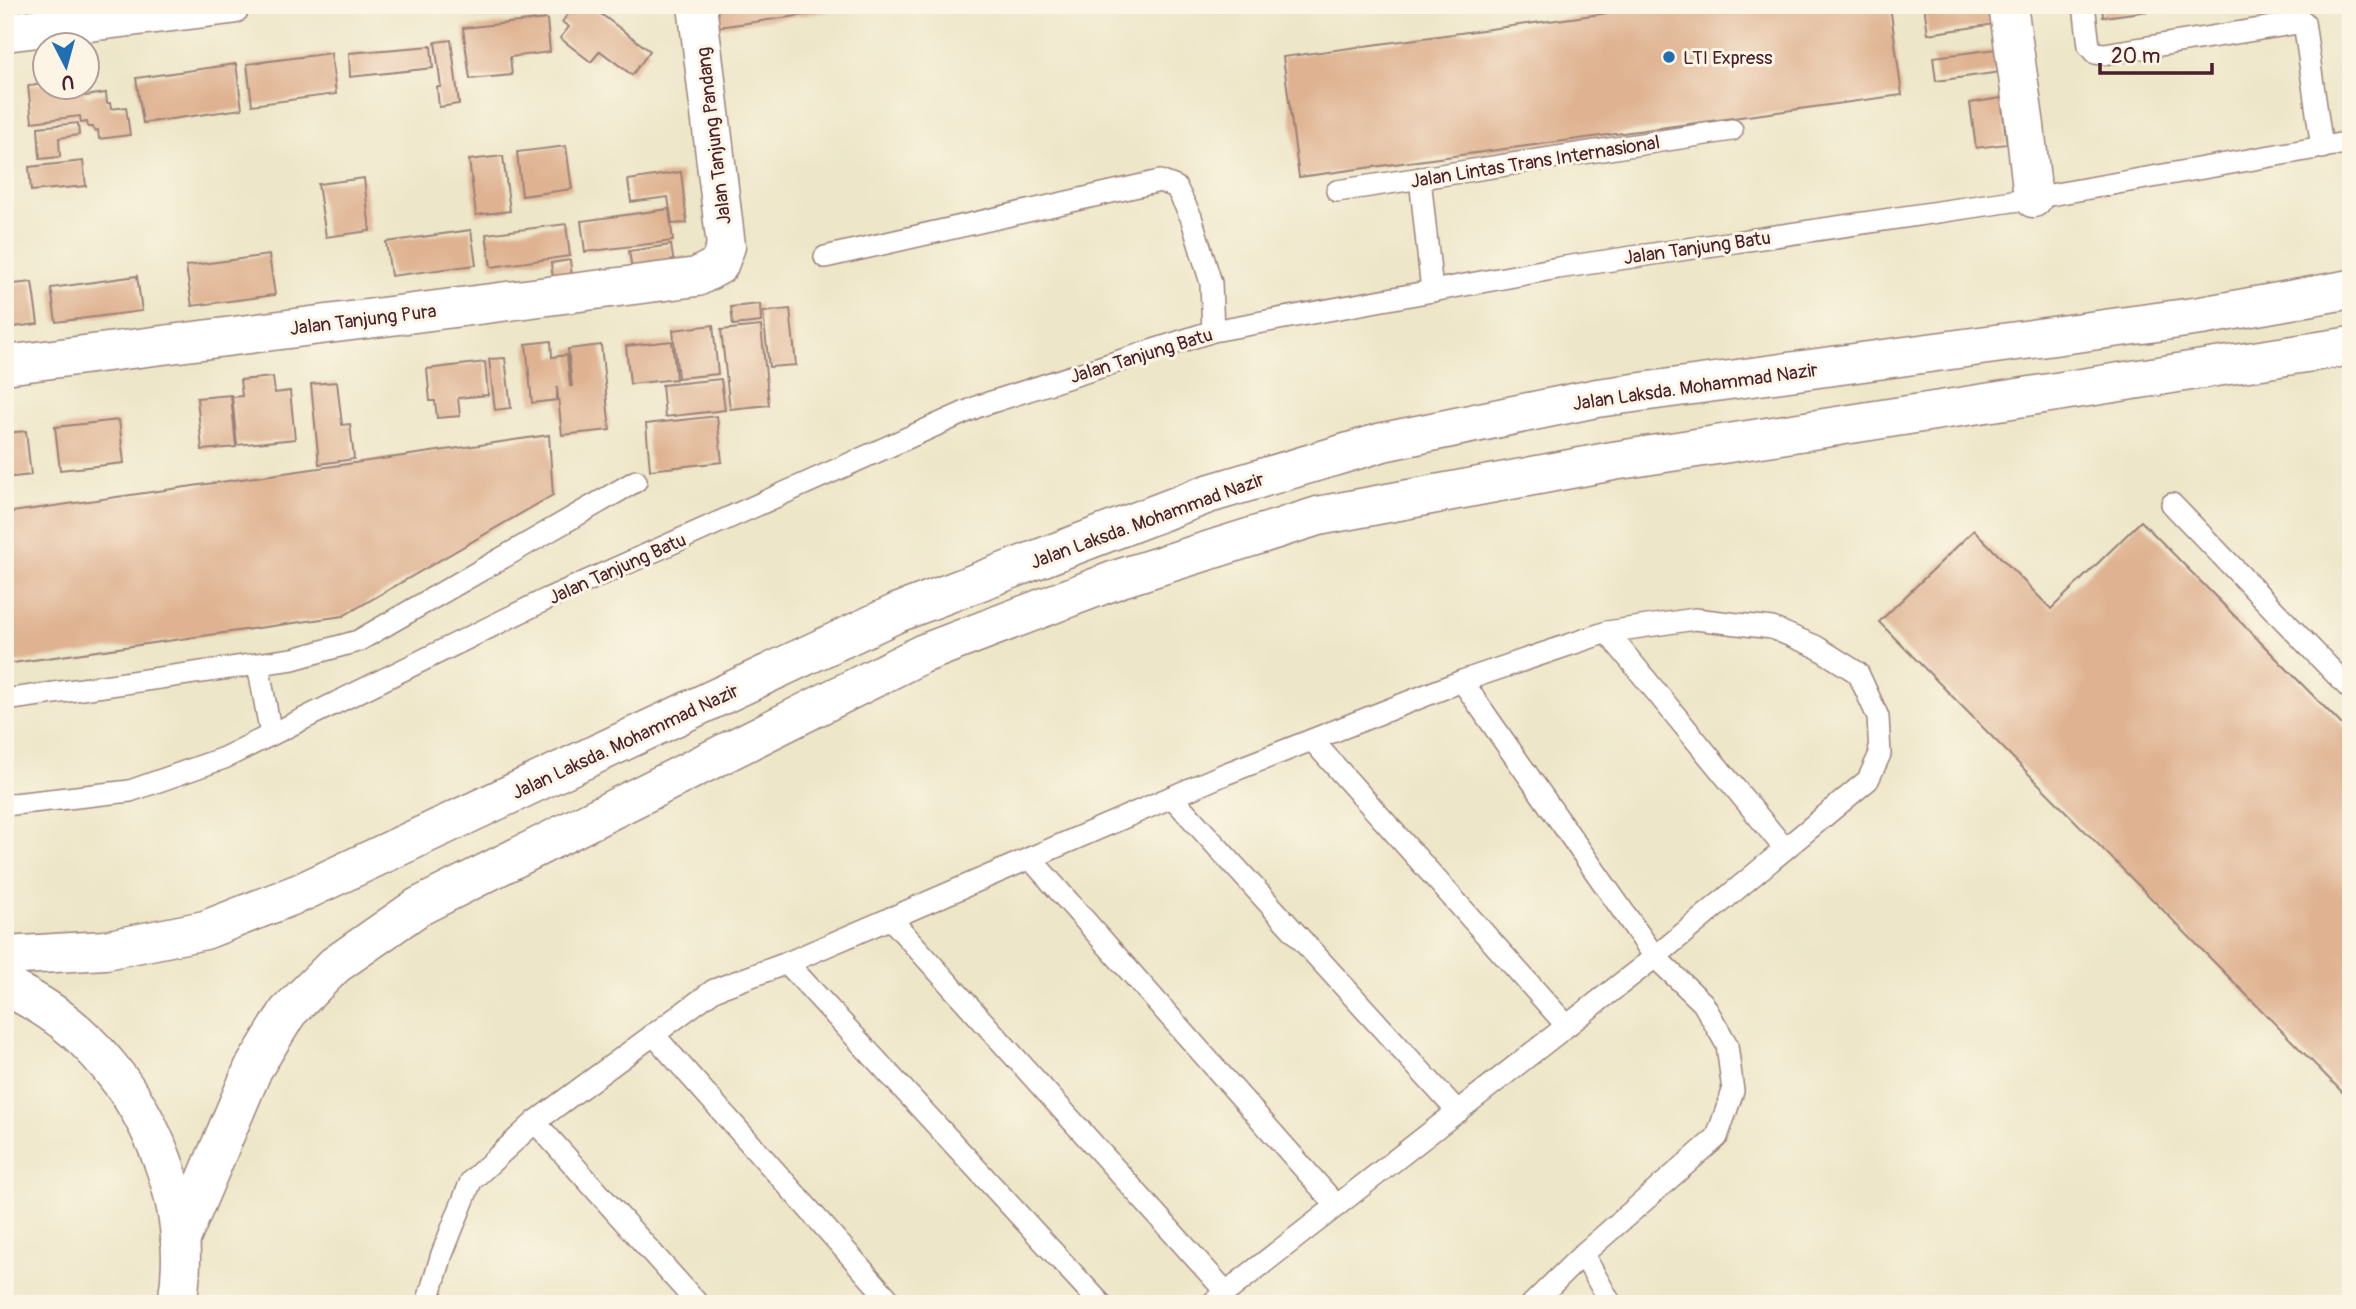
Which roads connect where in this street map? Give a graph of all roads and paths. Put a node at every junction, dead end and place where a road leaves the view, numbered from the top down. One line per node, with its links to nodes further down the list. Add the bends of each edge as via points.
1 (231, 5): 6 (main road)
2 (697, 5): 14 (main road, Jalan Tanjung Pandang, via 726,246)
3 (2008, 5): 12 (main road)
4 (2084, 5): 5 (lane, via 2090,46 2095,53 2104,54)
5 (2303, 13): 9 (lane)
6 (13, 22)
7 (1732, 130): 10 (lane, Jalan Lintas Trans Internasional)
8 (2351, 142): 9 (lane, Jalan Tanjung Batu)
9 (2322, 148): 12 (lane, Jalan Tanjung Batu)
10 (1420, 178): 11 (lane, Jalan Lintas Trans Internasional); 16 (lane)
11 (1338, 191)
12 (2033, 198): 16 (lane, Jalan Tanjung Batu)
13 (825, 257): 17 (lane, via 1160,181 1176,187 1191,217 1211,283)
14 (719, 265): 19 (main road, Jalan Tanjung Pura, via 697,277)
15 (2351, 289): 34 (main road, Jalan Laksda. Mohammad Nazir, via 2201,316 1597,398 1383,442 1208,494 898,613 302,892 205,930 105,950)
16 (1432, 291): 17 (lane, Jalan Tanjung Batu)
17 (1213, 331): 27 (lane, Jalan Tanjung Batu, via 979,405 547,599)
18 (2351, 346): 43 (main road, via 1613,461 1318,516 1118,579 922,654 418,907 335,965 288,1012 253,1069)
19 (5, 365)
20 (636, 481): 23 (lane, via 358,641)
21 (2172, 504): 25 (lane)
22 (1606, 632): 24 (lane); 31 (lane); 31 (lane, via 1695,619 1772,628 1815,646 1858,673 1878,717 1880,754 1868,780)
23 (258, 664): 26 (lane); 27 (lane)
24 (1462, 681): 28 (lane); 35 (lane)
25 (2351, 690)
26 (5, 700)
27 (271, 734): 30 (lane, Jalan Tanjung Batu, via 224,758 130,791)
28 (1312, 740): 29 (lane); 38 (lane)
29 (1172, 797): 32 (lane); 40 (lane)
30 (5, 805)
31 (1785, 849): 35 (lane)
32 (1030, 858): 33 (lane); 42 (lane)
33 (890, 918): 36 (lane); 45 (lane)
34 (5, 956)
35 (1655, 957): 38 (lane); 44 (lane, via 1703,1003 1727,1045 1733,1091 1717,1137)
36 (787, 963): 39 (lane, via 714,990); 50 (lane)
37 (5, 986): 43 (main road, via 40,1004 84,1039 122,1082 152,1131 171,1185)
38 (1567, 1026): 40 (lane)
39 (653, 1034): 41 (lane); 49 (lane)
40 (1458, 1112): 42 (lane)
41 (535, 1122): 47 (lane, via 471,1181); 48 (lane)
42 (1338, 1206): 45 (lane)
43 (180, 1241): 46 (main road)
44 (1583, 1254): 51 (lane); 52 (lane)
45 (1219, 1298)
46 (177, 1304)
47 (427, 1304)
48 (698, 1304)
49 (893, 1304)
50 (1101, 1304)
51 (1532, 1304)
52 (1611, 1304)

